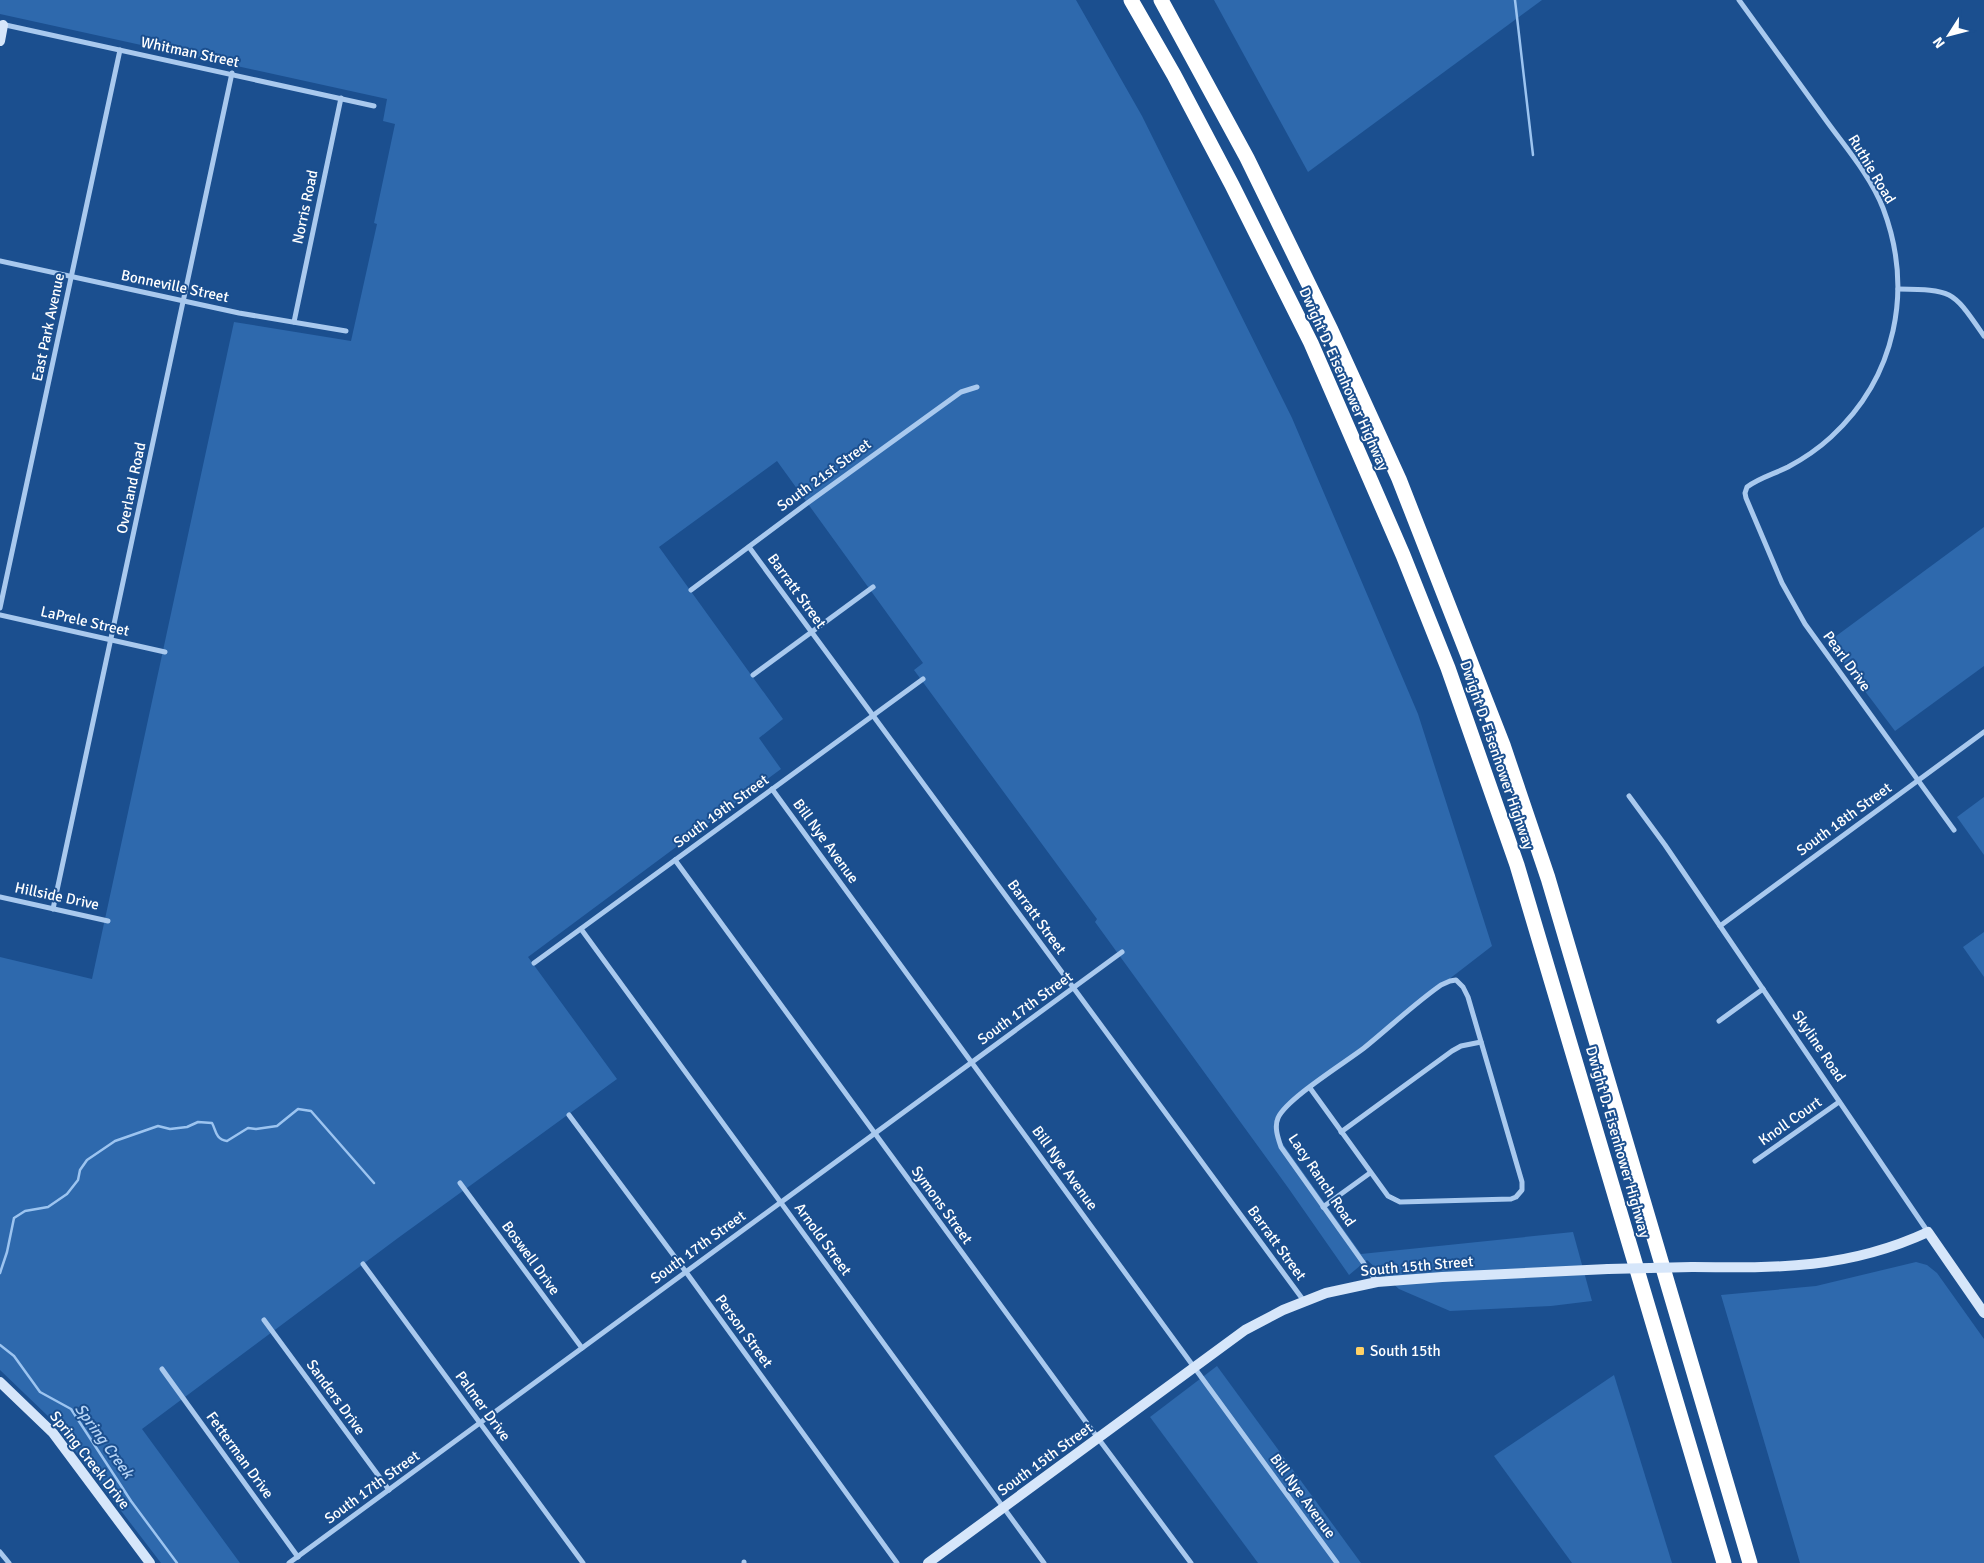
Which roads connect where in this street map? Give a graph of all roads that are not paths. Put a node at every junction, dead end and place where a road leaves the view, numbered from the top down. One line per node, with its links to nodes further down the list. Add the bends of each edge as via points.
1 (1132, 0): 84 (highway, Dwight D. Eisenhower Highway, via 1232,185 1311,343 1448,668 1517,865)
2 (1161, 0): 85 (highway, Dwight D. Eisenhower Highway, via 1247,158 1332,330 1399,479 1503,745 1548,878)
3 (1739, 0): 12 (street, Ruthie Road, via 1875,192 1889,226)
4 (2, 24): 5 (main road); 6 (street, Whitman Street)
5 (0, 40)
6 (120, 50): 7 (street, Whitman Street); 11 (street, East Park Avenue)
7 (232, 73): 8 (street, Whitman Street); 13 (street, Overland Road)
8 (341, 98): 9 (street, Whitman Street); 14 (street, Norris Road)
9 (374, 106)
10 (0, 261): 11 (street, Bonneville Street)
11 (71, 277): 13 (street, Bonneville Street); 22 (street, East Park Avenue)
12 (1898, 289): 16 (street, via 1940,290 1950,294); 18 (street, Ruthie Road, via 1892,341 1881,370 1862,402 1815,450 1747,487)
13 (184, 301): 14 (street, Bonneville Street); 25 (street, Overland Road)
14 (294, 322): 15 (street, Bonneville Street)
15 (346, 331)
16 (1984, 336)
17 (976, 387): 19 (street, South 21st Street, via 960,392)
18 (1745, 493): 31 (street, Pearl Drive, via 1797,612)
19 (749, 547): 21 (street, South 21st Street); 24 (street, Barratt Street)
20 (872, 587): 24 (street)
21 (691, 590)
22 (0, 608)
23 (0, 615): 25 (street, LaPrele Street)
24 (812, 632): 27 (street); 29 (street, Barratt Street)
25 (111, 639): 26 (street, LaPrele Street); 37 (street, Overland Road)
26 (165, 652)
27 (754, 675)
28 (922, 679): 29 (street, South 19th Street)
29 (873, 715): 32 (street, South 19th Street); 43 (street, Barratt Street)
30 (1984, 732): 31 (street, South 18th Street)
31 (1918, 780): 34 (street, Pearl Drive); 39 (street, South 18th Street)
32 (772, 789): 35 (street, South 19th Street); 47 (street, Bill Nye Avenue)
33 (1629, 796): 39 (street, Skyline Road)
34 (1954, 830)
35 (675, 860): 40 (street, South 19th Street); 52 (street, Symons Street)
36 (0, 897): 37 (street, Hillside Drive)
37 (52, 909): 38 (street, Hillside Drive)
38 (108, 921)
39 (1720, 926): 44 (street, Skyline Road)
40 (581, 929): 42 (street, South 19th Street); 56 (street, Arnold Street)
41 (1122, 952): 43 (street, South 17th Street)
42 (534, 963)
43 (1073, 988): 47 (street, South 17th Street); 62 (street, Barratt Street)
44 (1763, 989): 45 (street); 49 (street, Skyline Road)
45 (1719, 1021)
46 (1481, 1042): 48 (street, Lacy Ranch Road, via 1468,997 1456,980 1450,980); 51 (street, via 1452,1051); 54 (street, via 1522,1182 1520,1194 1511,1199 1400,1202 1388,1196)
47 (972, 1062): 52 (street, South 17th Street); 66 (street, Bill Nye Avenue)
48 (1310, 1088): 51 (street); 57 (street, Lacy Ranch Road, via 1283,1110 1276,1127 1281,1147)
49 (1839, 1102): 53 (street, Knoll Court); 58 (street, Skyline Road)
50 (569, 1115): 60 (street, Person Street)
51 (1341, 1132): 54 (street)
52 (874, 1134): 56 (street, South 17th Street); 70 (street, Symons Street)
53 (1755, 1161)
54 (1370, 1173): 57 (street)
55 (460, 1183): 65 (street, Boswell Drive)
56 (781, 1202): 60 (street, South 17th Street); 72 (street, Arnold Street)
57 (1324, 1207): 61 (street, Lacy Ranch Road)
58 (1928, 1232): 61 (main road, South 15th Street, bridge, via 1885,1250 1841,1261 1777,1268 1608,1269); 63 (main road, Skyline Road)
59 (363, 1264): 69 (street, Palmer Drive)
60 (686, 1272): 65 (street, South 17th Street); 79 (street, Person Street)
61 (1377, 1282): 62 (main road, South 15th Street, via 1326,1293)
62 (1304, 1302): 66 (main road, South 15th Street, via 1245,1330)
63 (1984, 1313)
64 (264, 1320): 71 (street, Sanders Drive)
65 (582, 1348): 69 (street, South 17th Street)
66 (1194, 1367): 70 (main road, South 15th Street); 83 (street, Bill Nye Avenue)
67 (162, 1369): 74 (street, Fetterman Drive)
68 (0, 1382): 76 (main road, Spring Creek Drive, via 52,1434)
69 (480, 1423): 71 (street, South 17th Street); 78 (street, Palmer Drive)
70 (1098, 1438): 72 (main road, South 15th Street); 82 (street, Symons Street)
71 (389, 1490): 74 (street, South 17th Street)
72 (1004, 1508): 80 (main road, South 15th Street); 81 (street, Arnold Street)
73 (0, 1552): 75 (street)
74 (298, 1556): 77 (street, South 17th Street)
75 (9, 1563)
76 (150, 1563)
77 (289, 1563)
78 (583, 1563)
79 (897, 1563)
80 (928, 1563)
81 (1044, 1563)
82 (1191, 1563)
83 (1337, 1563)
84 (1724, 1563)
85 (1750, 1563)

